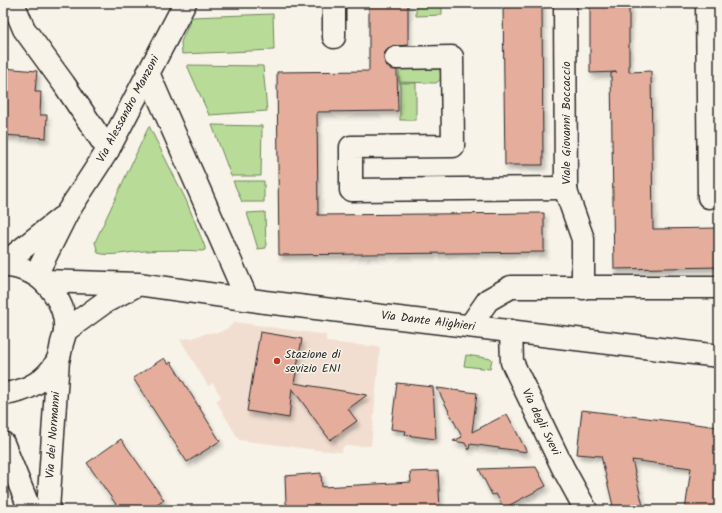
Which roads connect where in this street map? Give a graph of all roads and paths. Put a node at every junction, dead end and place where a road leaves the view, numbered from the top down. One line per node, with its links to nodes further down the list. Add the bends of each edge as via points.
1 (13, 3): 9 (street, via 24,29)
2 (185, 3): 8 (street, Via Alessandro Manzoni)
3 (334, 3): 6 (street)
4 (565, 3): 10 (street, Viale Giovanni Boccaccio)
5 (707, 3): 11 (street)
6 (334, 38)
7 (396, 58): 10 (street, via 452,57 453,146 351,147 351,190)
8 (148, 73): 9 (street, Via Alessandro Manzoni); 18 (street)
9 (108, 150): 12 (street, Via Alessandro Manzoni)
10 (566, 188): 17 (street, Viale Giovanni Boccaccio, via 583,239)
11 (709, 197)
12 (67, 213): 13 (street, Via Alessandro Manzoni); 14 (street, Via Alessandro Manzoni)
13 (3, 265): 14 (street, Via Dante Alighieri, via 20,268)
14 (40, 278): 15 (street, Via Dante Alighieri); 20 (street, via 60,304)
15 (138, 284): 18 (street, Via Dante Alighieri); 20 (street, via 105,302)
16 (719, 287): 17 (street)
17 (583, 288): 19 (street, via 511,287 488,300)
18 (247, 299): 19 (street, Via Dante Alighieri)
19 (470, 326): 21 (street, Via Dante Alighieri)
20 (65, 331): 23 (street)
21 (511, 331): 22 (street, Via Dante Alighieri); 28 (street, Via degli Svevi, via 512,362)
22 (719, 356)
23 (58, 359): 24 (street, via 39,382 26,389); 27 (street, Via dei Normanni)
24 (3, 394)
25 (3, 443): 26 (street)
26 (30, 510)
27 (48, 510)
28 (586, 510)

